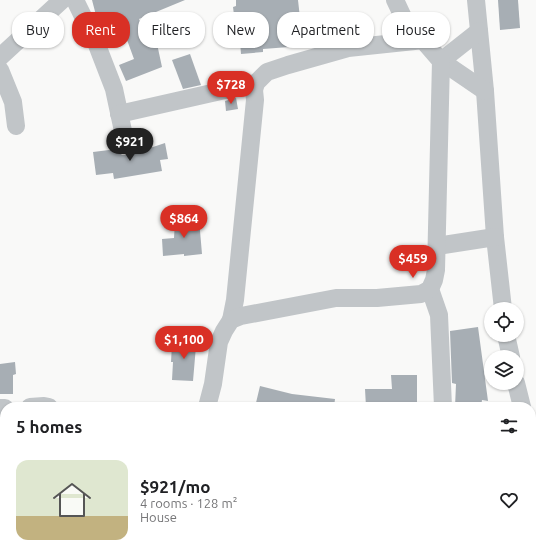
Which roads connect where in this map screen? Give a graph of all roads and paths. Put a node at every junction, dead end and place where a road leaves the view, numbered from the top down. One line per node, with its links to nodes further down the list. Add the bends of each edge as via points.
1 (62, 0): 9 (street)
2 (75, 0): 14 (street, via 97,45 114,89)
3 (395, 0): 5 (street)
4 (476, 0): 6 (street)
5 (401, 12)
6 (479, 31): 10 (street); 13 (street)
7 (382, 44): 12 (street, via 348,48 295,63 267,72)
8 (430, 48): 10 (street)
9 (0, 57)
10 (441, 61): 13 (street); 18 (street)
11 (0, 70): 15 (street, via 13,102)
12 (256, 83): 14 (street); 21 (street)
13 (485, 91): 17 (street)
14 (119, 114): 16 (street)
15 (16, 126)
16 (126, 145)
17 (495, 237): 18 (street); 20 (street)
18 (437, 246): 19 (street, via 436,270)
19 (430, 289): 21 (street, via 422,294 336,298); 24 (street, via 439,314)
20 (502, 302)
21 (231, 320): 23 (street, via 219,342)
22 (518, 390): 25 (street)
23 (208, 402)
24 (443, 402)
25 (521, 402)

